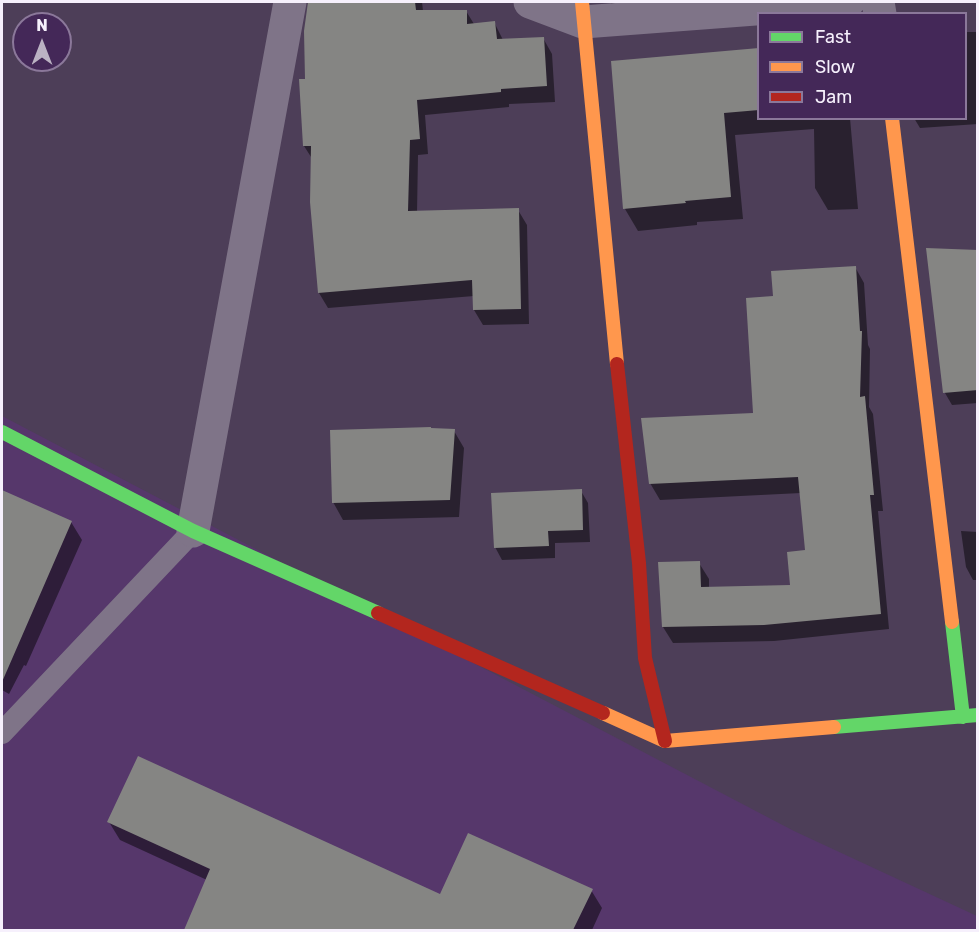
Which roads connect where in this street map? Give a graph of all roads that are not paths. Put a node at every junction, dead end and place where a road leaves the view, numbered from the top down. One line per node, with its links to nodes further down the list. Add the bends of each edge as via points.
1 (290, 2): 7 (street)
2 (530, 2): 4 (street)
3 (848, 2): 4 (street)
4 (582, 12): 11 (street, via 639,563 645,658)
5 (892, 120): 9 (street)
6 (2, 432): 7 (street)
7 (193, 531): 10 (lane); 11 (street)
8 (978, 715): 9 (street)
9 (963, 717): 11 (street)
10 (2, 733)
11 (665, 741)

